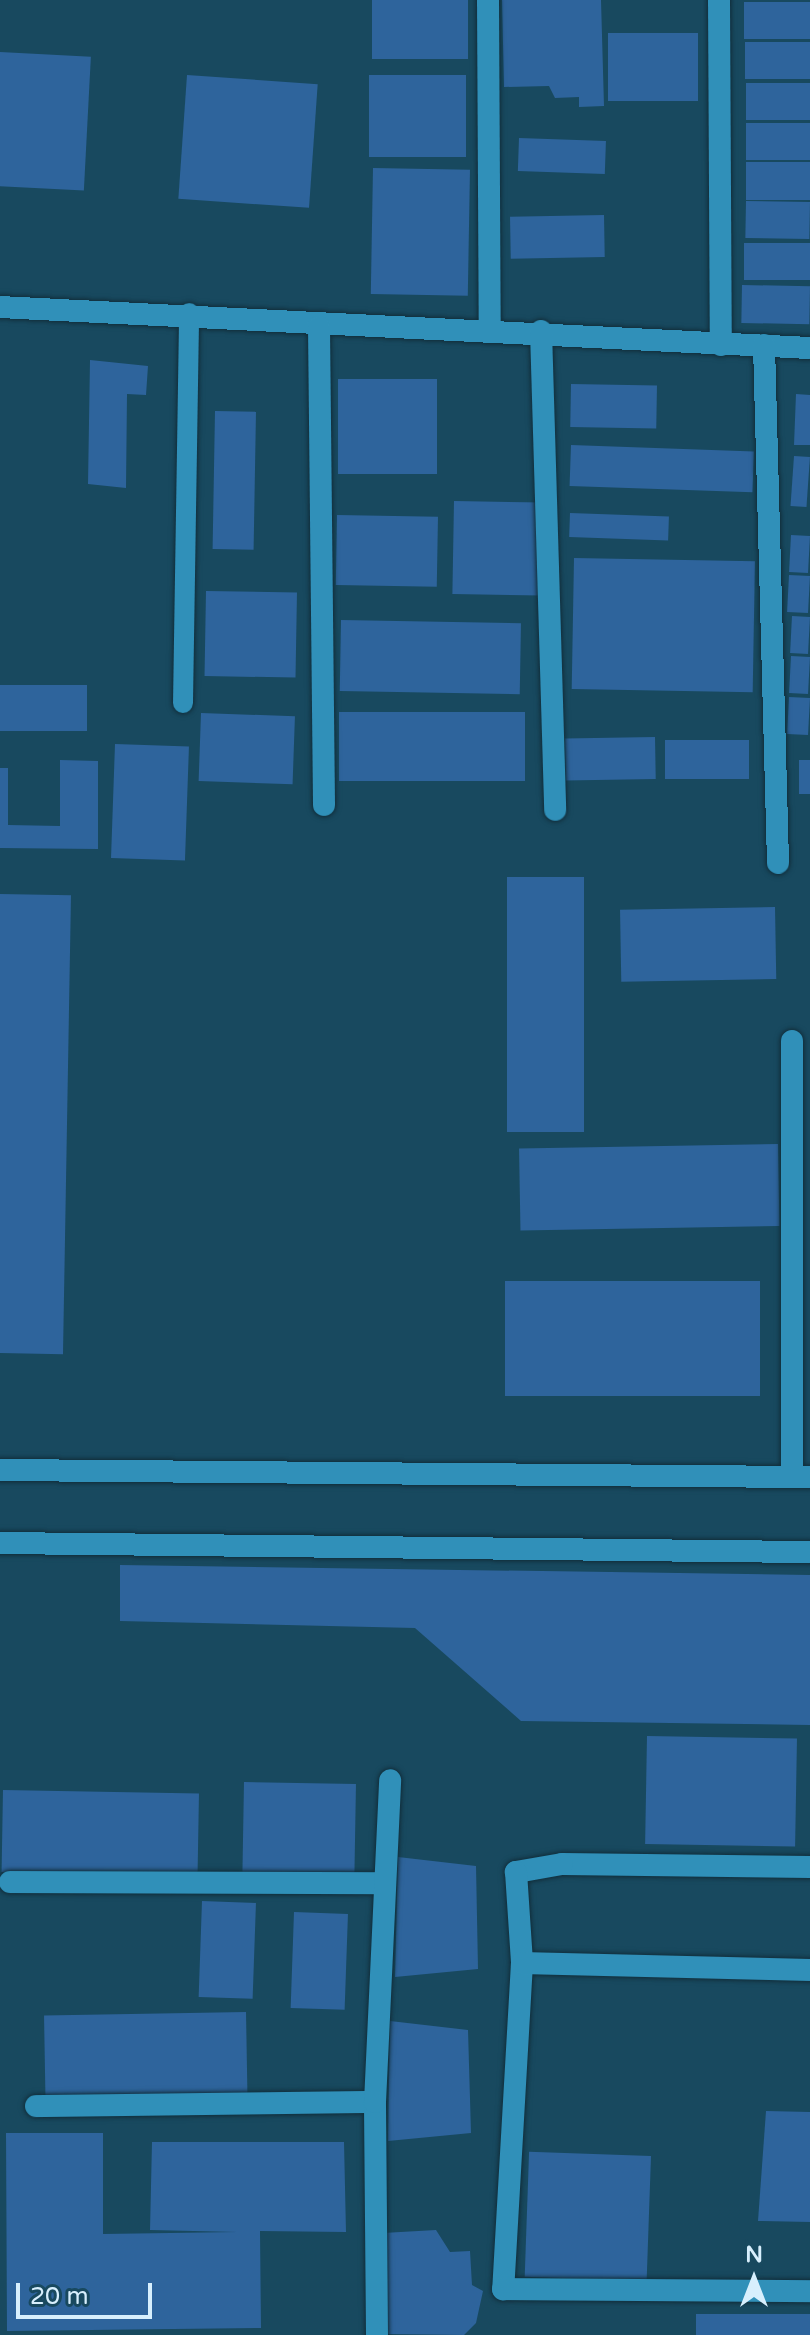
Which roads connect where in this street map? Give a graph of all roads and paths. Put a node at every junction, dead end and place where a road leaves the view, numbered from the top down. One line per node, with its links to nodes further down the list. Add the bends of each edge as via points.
1 (488, 0): 6 (street)
2 (719, 0): 8 (street)
3 (0, 307): 4 (street)
4 (189, 313): 5 (street); 11 (lane)
5 (319, 327): 6 (street); 12 (street)
6 (490, 331): 7 (street)
7 (541, 331): 8 (street); 13 (street)
8 (721, 345): 9 (street)
9 (764, 345): 10 (street); 14 (street)
10 (810, 348)
11 (183, 703)
12 (324, 805)
13 (555, 810)
14 (778, 863)
15 (792, 1041): 17 (street)
16 (0, 1470): 17 (street)
17 (801, 1477)
18 (0, 1543): 19 (street)
19 (810, 1552)
20 (390, 1780): 23 (street)
21 (810, 1867): 24 (street, via 562,1864 516,1872)
22 (10, 1882): 23 (street)
23 (380, 1883): 26 (street)
24 (522, 1963): 25 (street); 28 (street, via 503,2289)
25 (810, 1970)
26 (375, 2102): 27 (street); 29 (street)
27 (36, 2106)
28 (810, 2291)
29 (377, 2335)

